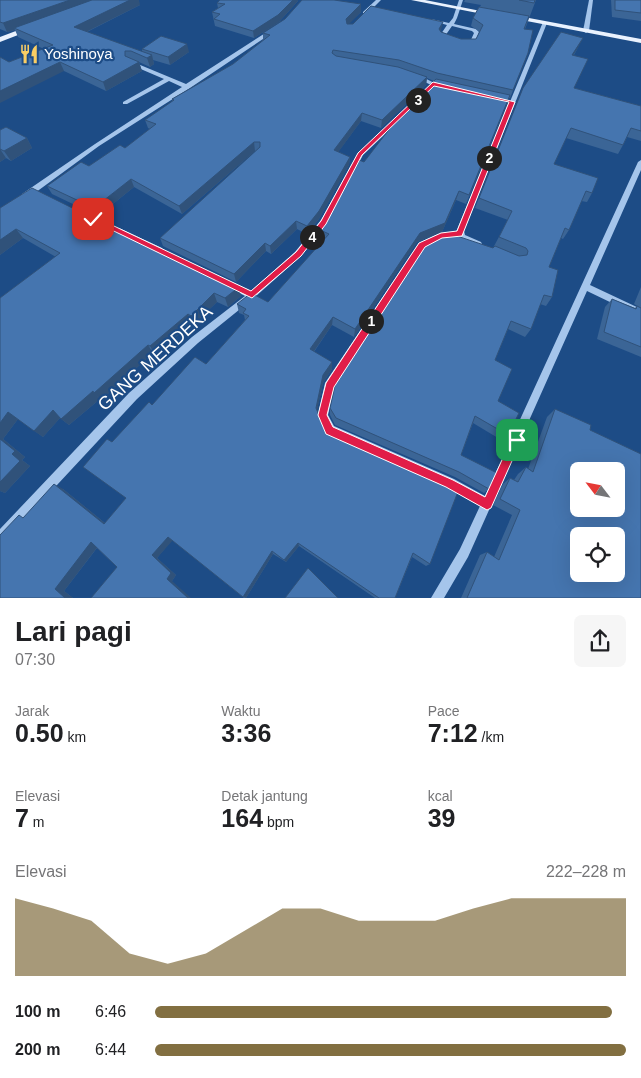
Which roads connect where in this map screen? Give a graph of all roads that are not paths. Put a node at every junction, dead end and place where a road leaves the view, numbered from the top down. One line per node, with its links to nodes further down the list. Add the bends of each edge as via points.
1 (378, 0): 5 (street)
2 (414, 0): 4 (main road)
3 (591, 0): 11 (street)
4 (459, 2): 7 (main road); 9 (street)
5 (361, 18)
6 (429, 20): 9 (street)
7 (544, 22): 11 (main road); 28 (street, via 508,101)
8 (44, 24): 12 (main road)
9 (450, 25): 13 (street, via 442,37); 15 (street, via 477,33 472,44)
10 (274, 29): 20 (street)
11 (586, 30): 14 (main road)
12 (0, 40)
13 (452, 41)
14 (641, 41)
15 (460, 43)
16 (131, 63): 18 (street)
17 (408, 74): 19 (street, via 423,78)
18 (168, 79): 20 (street); 21 (street)
19 (434, 86)
20 (188, 87): 24 (street, via 97,144)
21 (125, 103)
22 (409, 109): 35 (street, GANG MERDEKA, via 360,154 324,222 298,254)
23 (641, 162): 34 (street)
24 (33, 190): 25 (street); 26 (street)
25 (42, 194)
26 (20, 199)
27 (110, 227): 30 (street)
28 (460, 234): 31 (street); 37 (street, via 441,236 422,245 330,386 322,415 330,430)
29 (160, 241): 30 (street)
30 (152, 247): 32 (street)
31 (487, 248)
32 (169, 255)
33 (219, 279): 35 (street)
34 (586, 287): 36 (street); 37 (street)
35 (252, 295): 38 (street, GANG MERDEKA, via 195,340 134,396)
36 (641, 313)
37 (487, 504): 39 (street, via 464,553)
38 (0, 538)
39 (437, 598)

